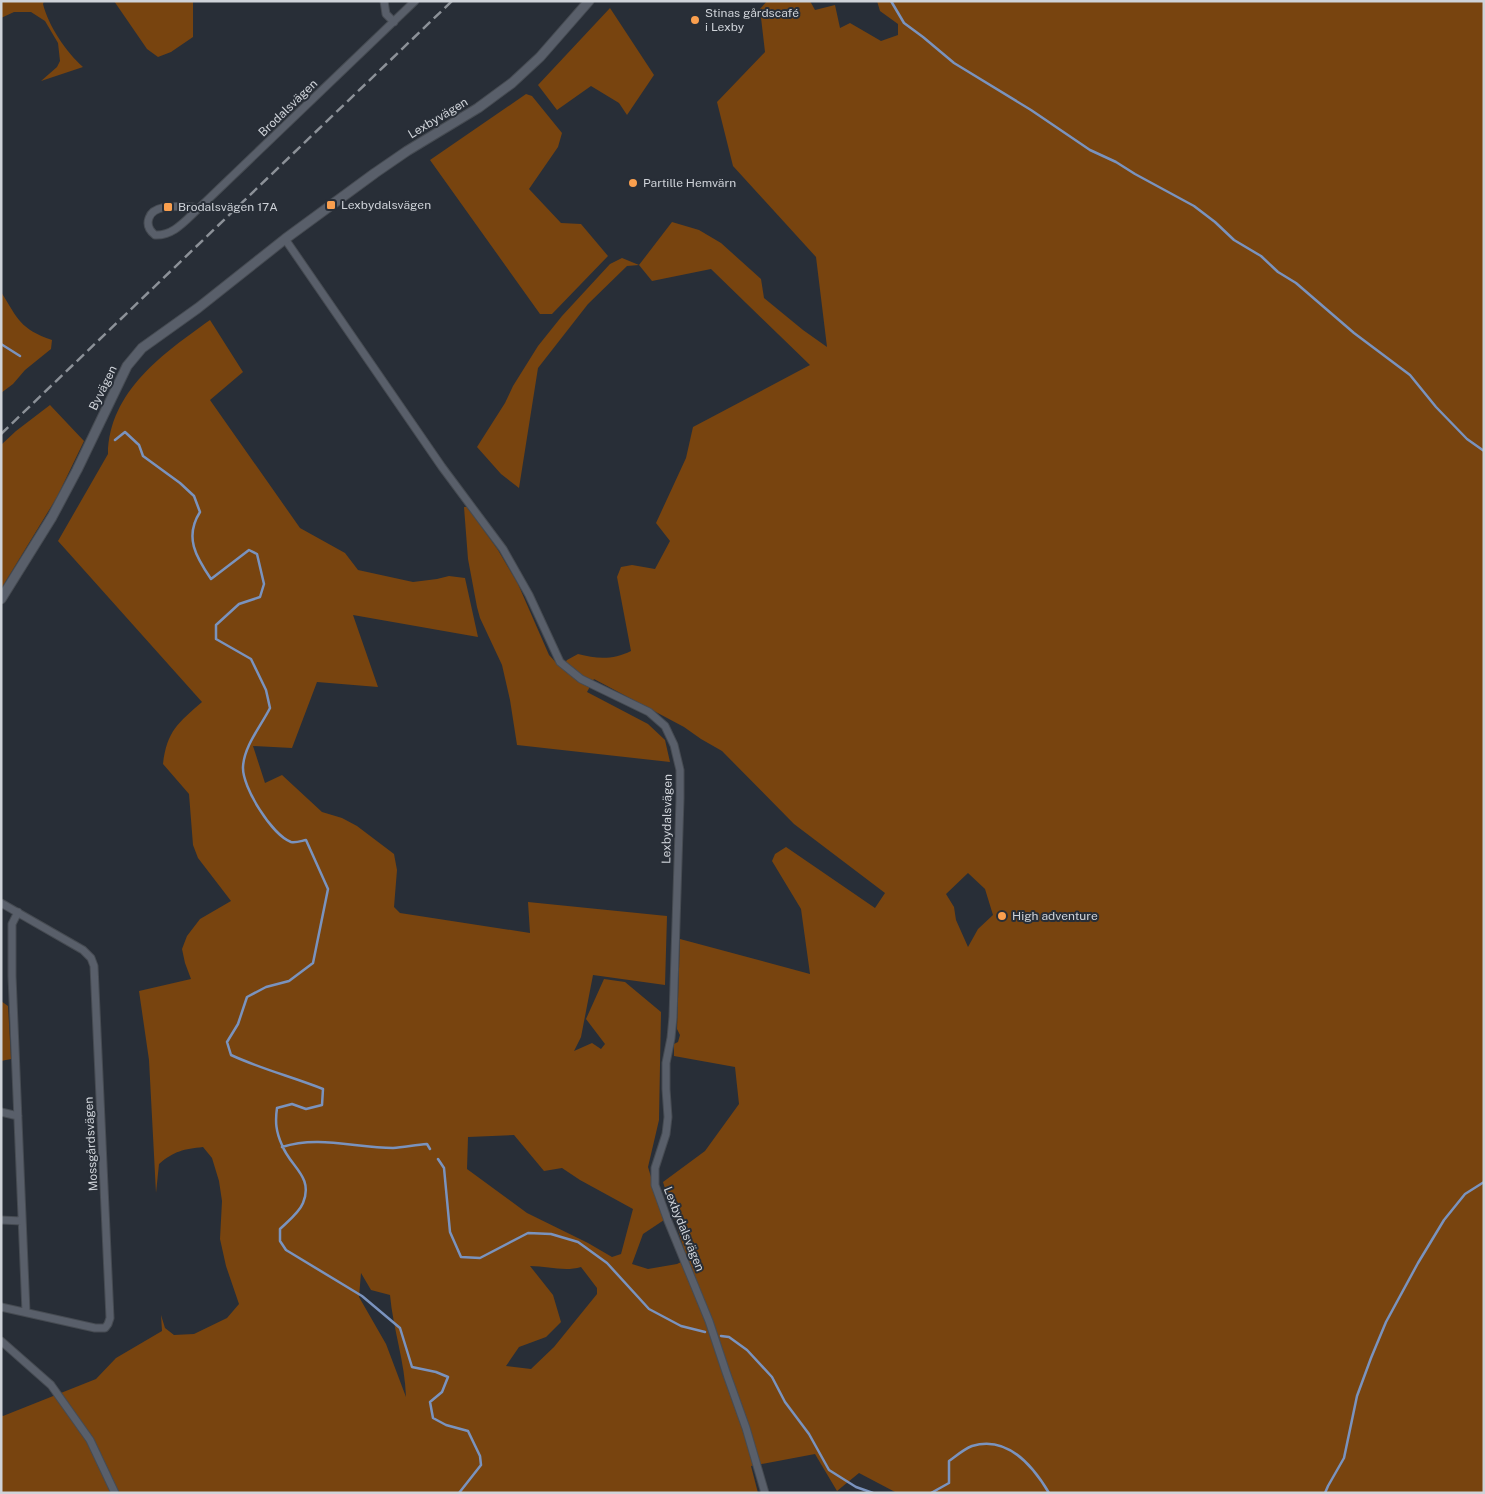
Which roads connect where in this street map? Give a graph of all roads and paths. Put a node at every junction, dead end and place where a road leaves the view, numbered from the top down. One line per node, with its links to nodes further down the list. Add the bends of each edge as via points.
1 (384, 1): 4 (street, via 386,14)
2 (415, 1): 4 (street, Brodalsvägen)
3 (589, 1): 6 (street, Lexbyvägen, via 540,57 512,83 478,108 407,151)
4 (394, 22): 5 (street, Brodalsvägen)
5 (197, 210): 5 (street, Brodalsvägen, via 193,207 158,208 150,214 148,226 156,235 167,234)
6 (285, 239): 7 (street, Byvägen, via 135,355 52,517); 18 (street, Lexbydalsvägen, via 503,549 560,662 581,679 655,716 668,730 674,745 680,770 680,799 673,1017 666,1073 666,1134 654,1178 709,1321)
7 (1, 599)
8 (1, 903): 9 (street, Mossgårdsvägen)
9 (18, 912): 11 (street, via 12,924 12,976); 15 (street, Mossgårdsvägen, via 84,950 94,966 110,1318 105,1328 100,1329)
10 (1, 1112): 11 (street)
11 (18, 1116): 13 (street)
12 (1, 1220): 13 (street)
13 (22, 1221): 15 (street)
14 (1, 1307): 15 (street, Mossgårdsvägen)
15 (26, 1312)
16 (1, 1341): 17 (street, via 51,1385 90,1440)
17 (115, 1493)
18 (765, 1493)

